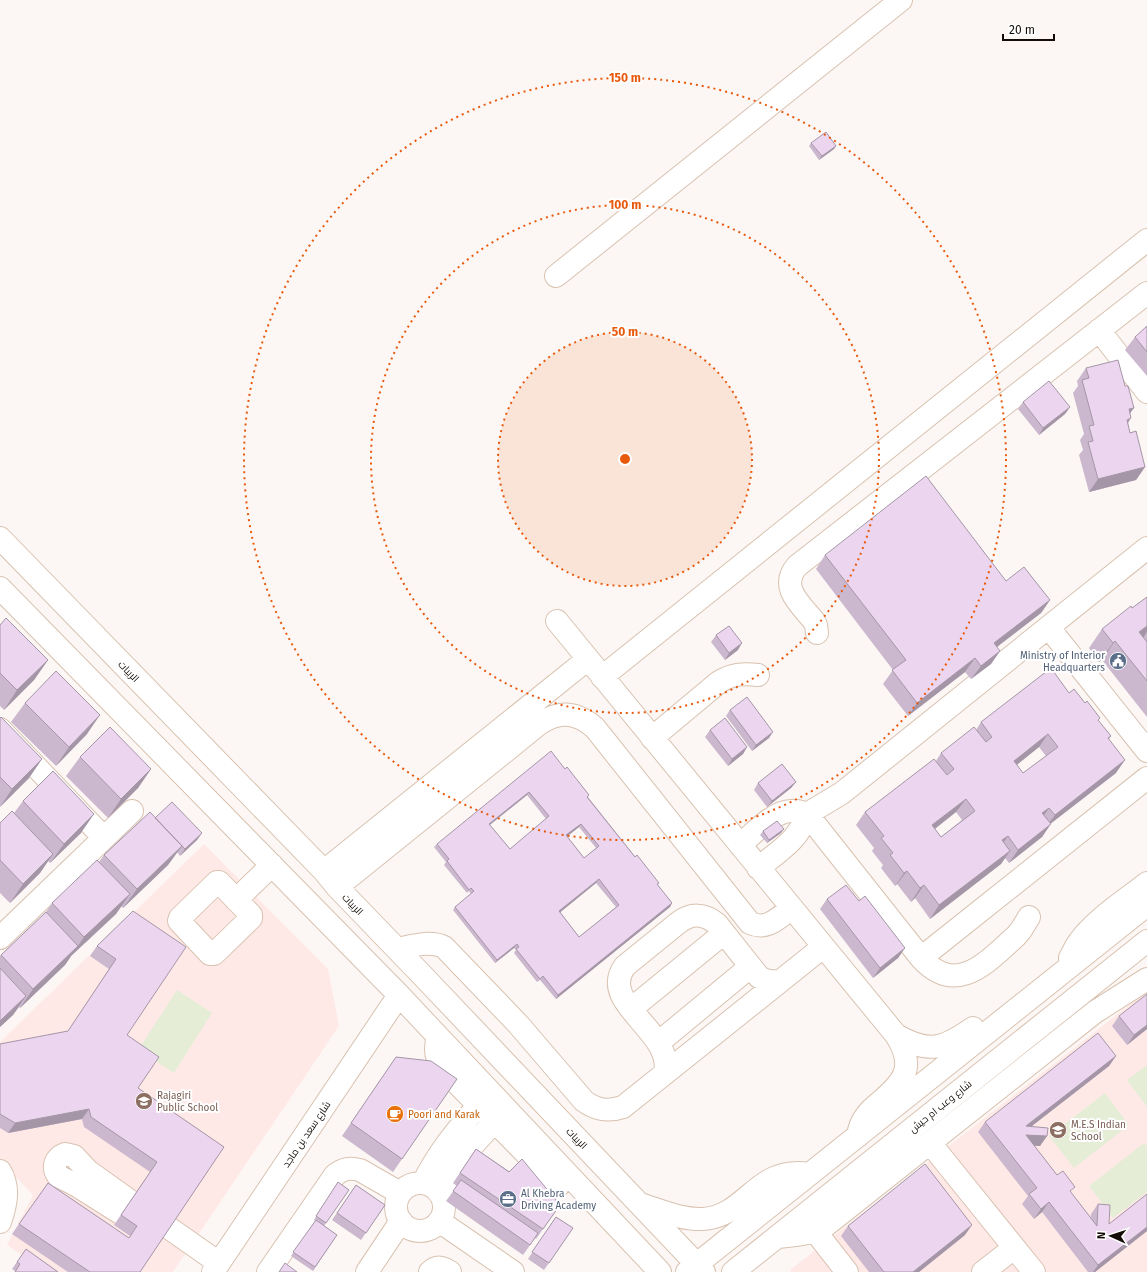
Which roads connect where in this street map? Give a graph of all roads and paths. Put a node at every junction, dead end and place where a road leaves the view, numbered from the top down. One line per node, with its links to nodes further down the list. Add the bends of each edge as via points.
1 (901, 0): 3 (street)
2 (1147, 240): 15 (street)
3 (556, 276)
4 (1147, 293): 5 (street)
5 (1099, 330): 6 (street); 12 (street, via 797,566 790,576 790,587 794,597 814,621)
6 (1147, 392)
7 (0, 538): 26 (street, الربيات)
8 (1147, 548): 11 (street)
9 (2, 594): 24 (street)
10 (557, 621): 13 (street)
11 (1049, 628): 18 (street); 21 (street, via 842,793)
12 (817, 633)
13 (588, 659): 15 (street); 26 (street)
14 (758, 675): 17 (street, via 742,674 719,682)
15 (602, 677): 17 (street)
16 (0, 729): 22 (street)
17 (652, 738): 23 (street)
18 (1147, 751)
19 (1147, 778): 37 (street)
20 (132, 811): 22 (street)
21 (807, 814): 23 (street, via 790,810 782,812); 25 (street, via 802,828 793,840); 37 (street)
22 (104, 838): 32 (street)
23 (740, 845): 25 (street)
24 (272, 865): 28 (street); 42 (street)
25 (758, 868): 30 (street)
26 (330, 879): 30 (street, via 539,724 553,716 570,715 595,728 750,923 767,925); 36 (street, الربيات)
27 (1147, 883): 39 (street, via 1086,933)
28 (236, 900)
29 (1147, 905): 39 (street)
30 (792, 908): 35 (street)
31 (1030, 916): 37 (street, via 1016,936 980,968 971,972 962,975 944,974)
32 (3, 930)
33 (724, 933): 38 (street); 43 (street); 43 (street, via 711,919 691,915 630,961 621,972 618,984 621,996)
34 (1147, 941): 49 (street, شارع وعب ام حيش)
35 (823, 947): 41 (street); 45 (street)
36 (397, 949): 48 (street, via 440,944 449,950 518,1024 584,1101 596,1108 609,1110 623,1107); 59 (street, الربيات)
37 (920, 958)
38 (750, 967): 41 (street, via 765,980); 47 (street)
39 (1062, 972): 44 (street)
40 (1147, 979): 51 (street, via 1095,1012)
41 (780, 981): 48 (street)
42 (399, 995): 46 (street); 67 (street, شارع سعد بن ماجد)
43 (631, 1009): 47 (street)
44 (1012, 1012): 45 (street, via 991,1016 947,1044 926,1047 915,1045); 53 (street)
45 (896, 1035): 53 (street, via 906,1055 904,1076 896,1088 871,1109 860,1126)
46 (438, 1037): 50 (street, via 436,1050 439,1064); 76 (street)
47 (658, 1043): 48 (street, via 664,1054)
48 (665, 1073)
49 (958, 1092): 51 (street); 65 (street, شارع وعب ام حيش)
50 (478, 1106): 52 (street); 57 (street, via 452,1135 430,1169)
51 (972, 1110): 54 (street)
52 (494, 1122): 57 (street); 75 (street)
53 (858, 1136): 56 (street)
54 (930, 1143): 63 (street, via 825,1226); 66 (street)
55 (0, 1171): 61 (street, via 6,1190 6,1207)
56 (810, 1174): 59 (street, via 791,1172 772,1178 729,1211 705,1219 684,1218); 68 (street)
57 (431, 1188): 58 (street, via 410,1185); 60 (street, via 442,1199 443,1207)
58 (400, 1193): 62 (street, via 396,1207 397,1215); 69 (street, via 360,1170 343,1169 334,1174)
59 (639, 1203): 68 (street, الربيات)
60 (439, 1221): 62 (street, via 427,1230 420,1231); 74 (street)
61 (0, 1222)
62 (406, 1226): 70 (street); 71 (street)
63 (815, 1231): 65 (street); 79 (street)
64 (165, 1234): 67 (street)
65 (769, 1243): 77 (street, شارع وعب ام حيش); 78 (street)
66 (1014, 1248): 80 (street); 81 (street)
67 (215, 1269)
68 (696, 1269)
69 (268, 1272)
70 (367, 1272)
71 (385, 1272)
72 (430, 1272): 73 (street, via 439,1267)
73 (450, 1272)
74 (513, 1272)
75 (645, 1272)
76 (660, 1272)
77 (733, 1272)
78 (759, 1272)
79 (847, 1272)
80 (983, 1272)
81 (1034, 1272)

